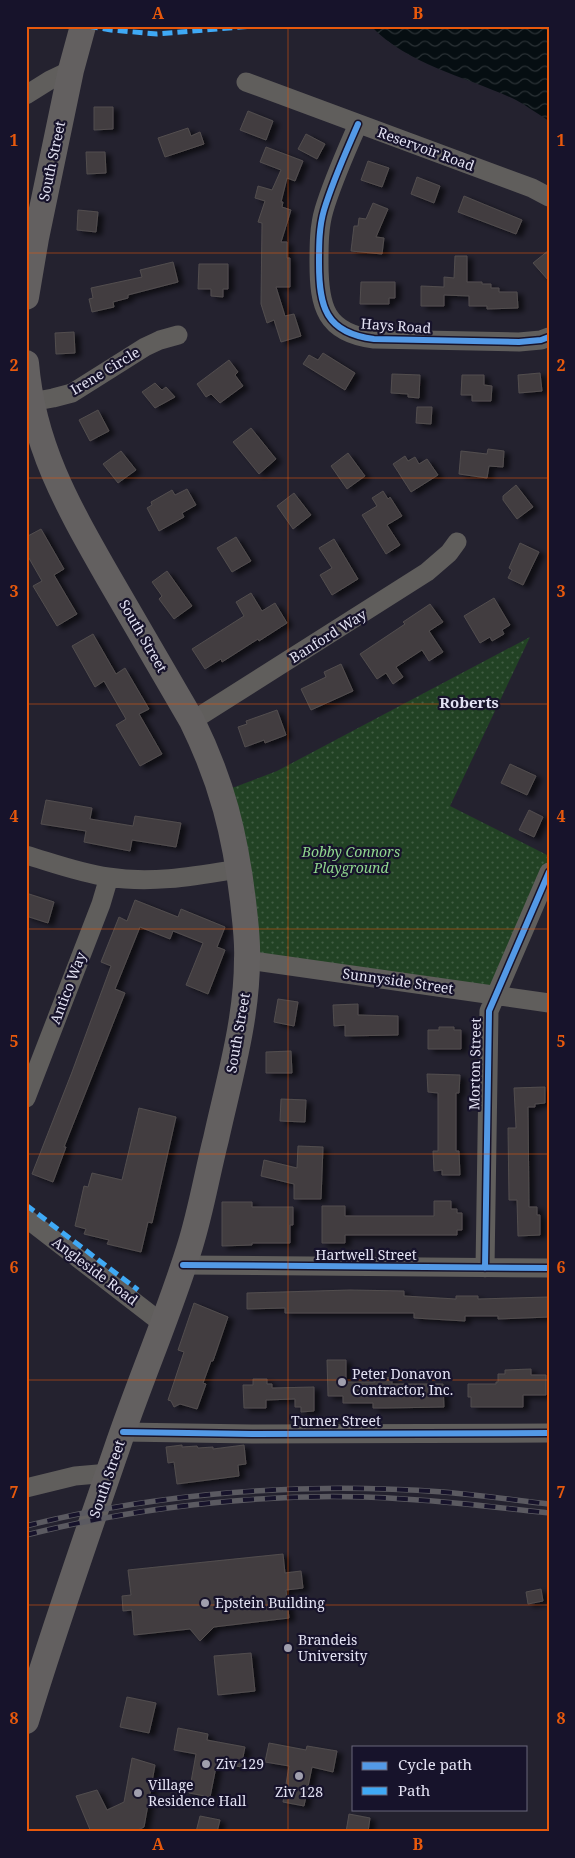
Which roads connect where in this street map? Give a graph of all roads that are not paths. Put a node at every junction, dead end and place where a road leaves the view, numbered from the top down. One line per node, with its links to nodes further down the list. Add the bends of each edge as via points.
1 (83, 26): 2 (main road, South Street)
2 (72, 70): 4 (street); 7 (main road, South Street)
3 (246, 82): 5 (street, Reservoir Road)
4 (26, 95)
5 (358, 124): 6 (street, Reservoir Road); 9 (street, Hays Road, via 322,221 320,289 331,319 351,335 374,339 519,342)
6 (549, 197)
7 (26, 296)
8 (178, 335): 11 (street, Irene Circle, via 145,347 72,393)
9 (549, 337)
10 (26, 363): 11 (main road, South Street)
11 (31, 402): 12 (main road, South Street)
12 (33, 439): 14 (main road, South Street, via 48,460 68,505)
13 (457, 542): 14 (street, Banford Way, via 427,572)
14 (192, 721): 16 (main road, South Street, via 221,790)
15 (26, 855): 18 (street)
16 (238, 869): 18 (street, via 165,879); 19 (main road, South Street)
17 (549, 872): 20 (street, Morton Street)
18 (109, 877): 22 (street, Antico Way)
19 (247, 960): 20 (street, Sunnyside Street); 24 (main road, South Street, via 238,1042 194,1232)
20 (495, 994): 21 (street, Sunnyside Street); 25 (street, Morton Street, via 487,1021)
21 (549, 1003)
22 (26, 1098)
23 (26, 1218): 27 (street, Angleside Road)
24 (183, 1266): 25 (street, Hartwell Street); 27 (main road, South Street)
25 (485, 1268): 26 (street, Hartwell Street)
26 (549, 1268)
27 (163, 1324): 28 (main road, South Street)
28 (123, 1432): 29 (street, Turner Street); 30 (main road, South Street)
29 (549, 1433)
30 (109, 1473): 31 (street, via 75,1476); 32 (main road, South Street)
31 (26, 1488)
32 (26, 1721)

